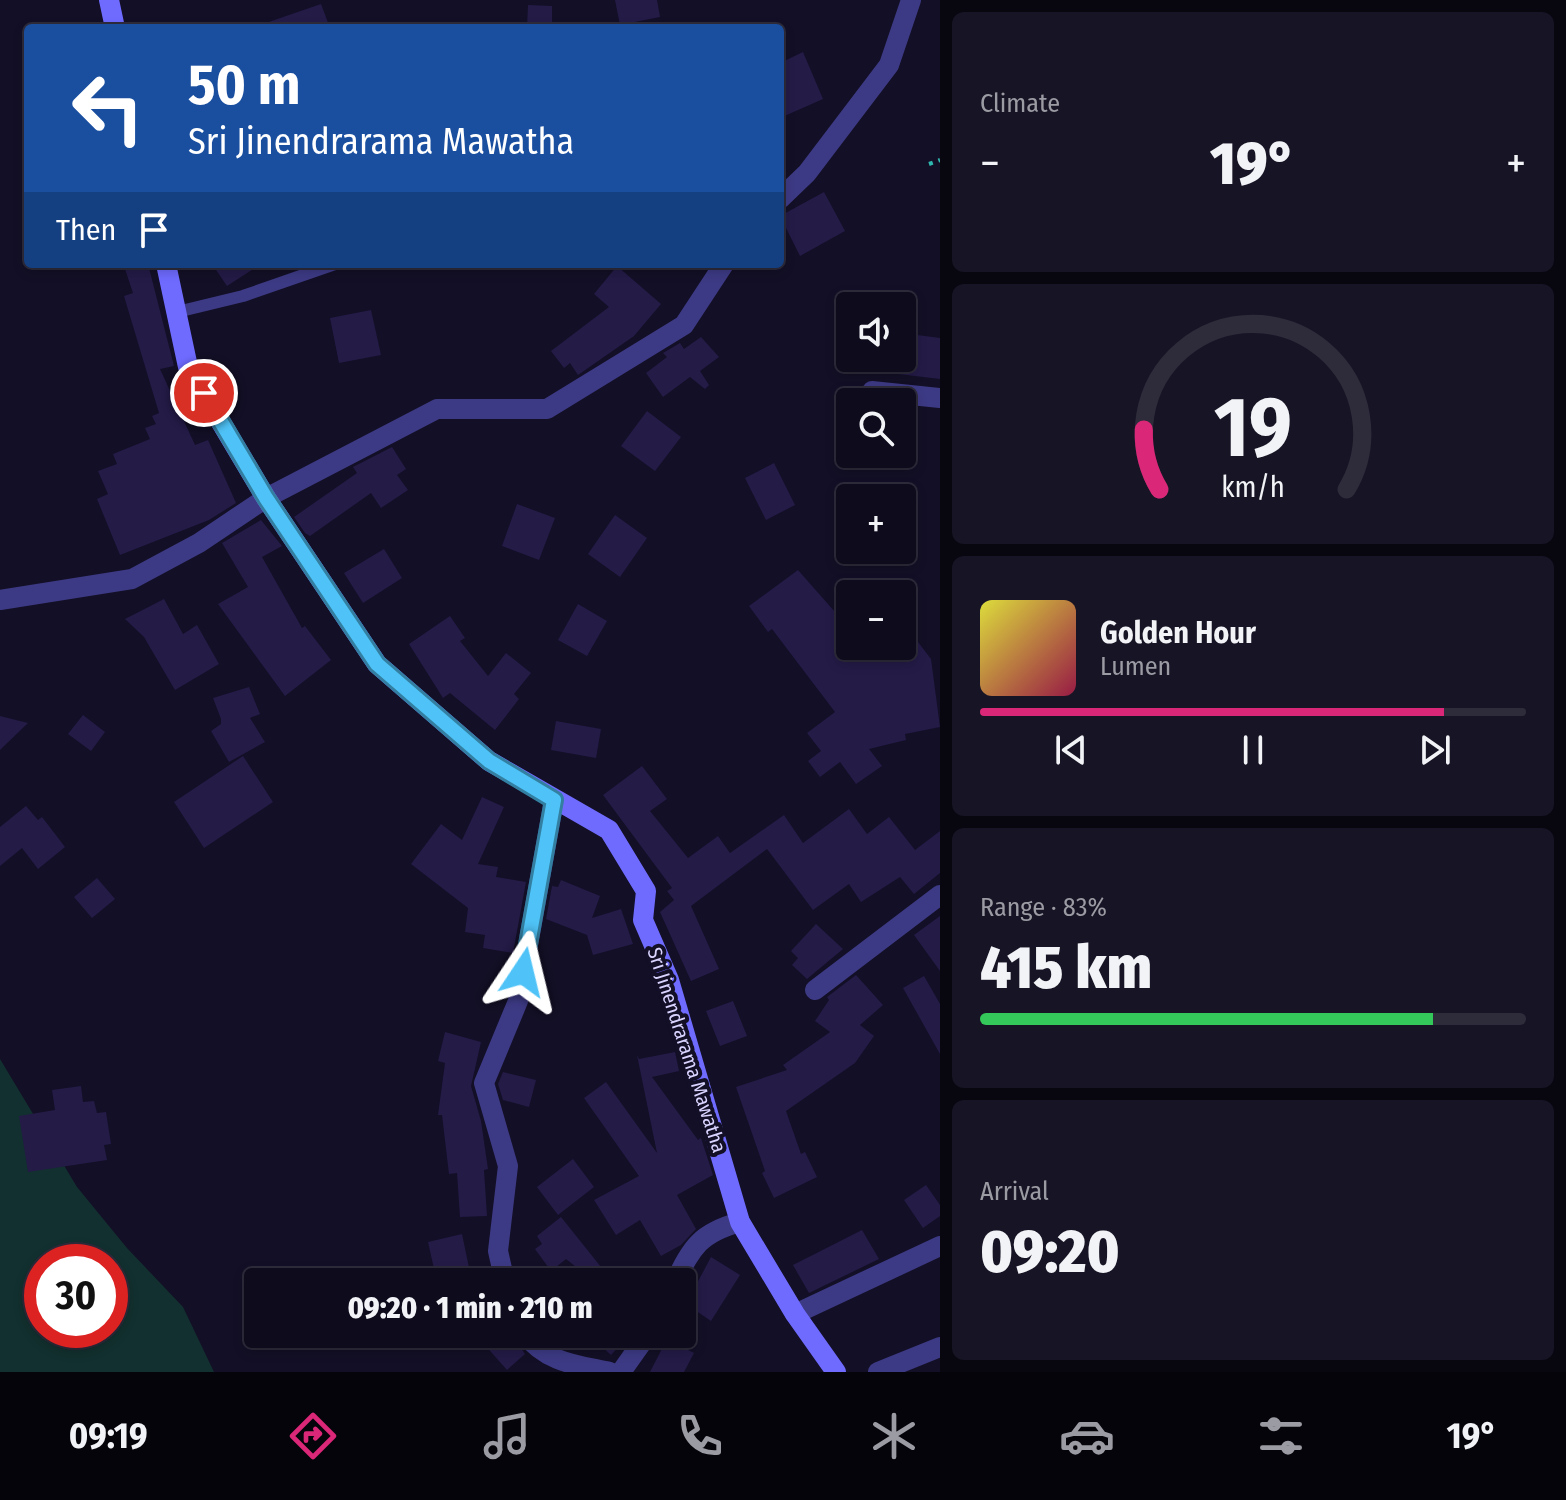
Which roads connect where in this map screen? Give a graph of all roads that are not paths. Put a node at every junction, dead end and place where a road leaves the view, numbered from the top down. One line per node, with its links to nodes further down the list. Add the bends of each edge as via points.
1 (109, 0): 3 (main road)
2 (911, 0): 4 (street, via 889,65)
3 (114, 24)
4 (784, 195)
5 (167, 268): 8 (main road, Sri Jinendrarama Mawatha)
6 (324, 268): 8 (lane)
7 (721, 268): 11 (street, via 684,325 547,409 437,409)
8 (177, 312): 11 (main road, Sri Jinendrarama Mawatha, via 188,367)
9 (916, 396): 10 (street)
10 (940, 398)
11 (266, 498): 12 (street, via 132,579); 13 (main road, Sri Jinendrarama Mawatha, via 377,664 489,761)
12 (0, 600)
13 (554, 800): 16 (main road, Sri Jinendrarama Mawatha, via 609,830 646,891 643,920 669,980); 18 (street, via 518,1001 484,1083 508,1166 498,1251)
14 (940, 895): 15 (street)
15 (815, 990)
16 (740, 1222): 19 (street, via 718,1228 693,1246); 20 (main road, Sri Jinendrarama Mawatha)
17 (940, 1246): 20 (street)
18 (502, 1268)
19 (682, 1268)
20 (795, 1314): 26 (main road, Sri Jinendrarama Mawatha)
21 (940, 1347): 27 (street)
22 (535, 1348): 24 (street, via 555,1360)
23 (638, 1348): 25 (street)
24 (610, 1372)
25 (621, 1372)
26 (836, 1372)
27 (878, 1372)

